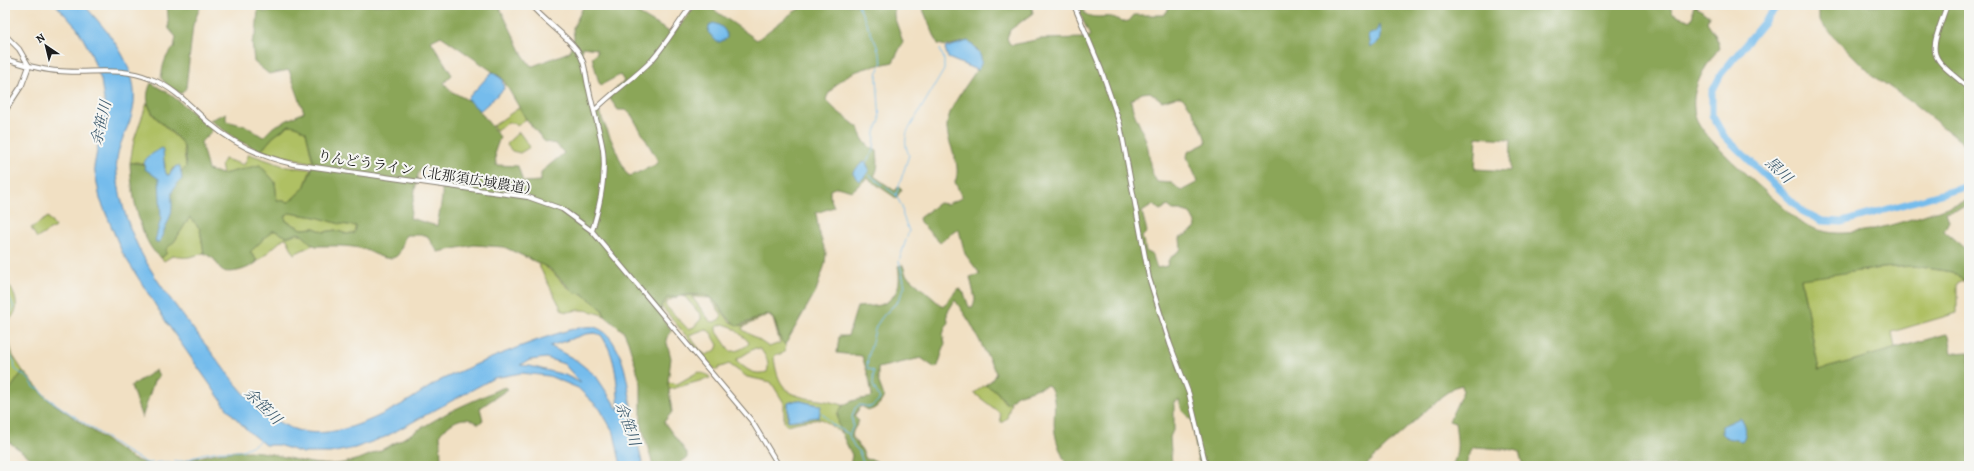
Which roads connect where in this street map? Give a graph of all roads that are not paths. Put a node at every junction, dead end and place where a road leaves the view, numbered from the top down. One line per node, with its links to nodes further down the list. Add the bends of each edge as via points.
1 (531, 5): 10 (street, via 574,46 582,58)
2 (692, 5): 10 (street, via 652,59)
3 (1074, 5): 13 (street, via 1101,69 1120,124 1149,278 1196,417)
4 (1947, 5): 8 (street, via 1934,41 1934,54 1941,64)
5 (5, 35): 7 (street, via 24,55)
6 (5, 59): 7 (street)
7 (29, 66): 9 (street, via 22,85); 11 (street, りんどうライン（北那須広域農道）, via 59,71 116,70 146,77 174,92 235,142 265,157 293,164 528,197 562,209)
8 (1969, 88)
9 (5, 111)
10 (594, 111): 11 (street, via 604,169 597,216)
11 (592, 231): 12 (street, りんどうライン（北那須広域農道）, via 752,420)
12 (779, 466)
13 (1206, 466)

